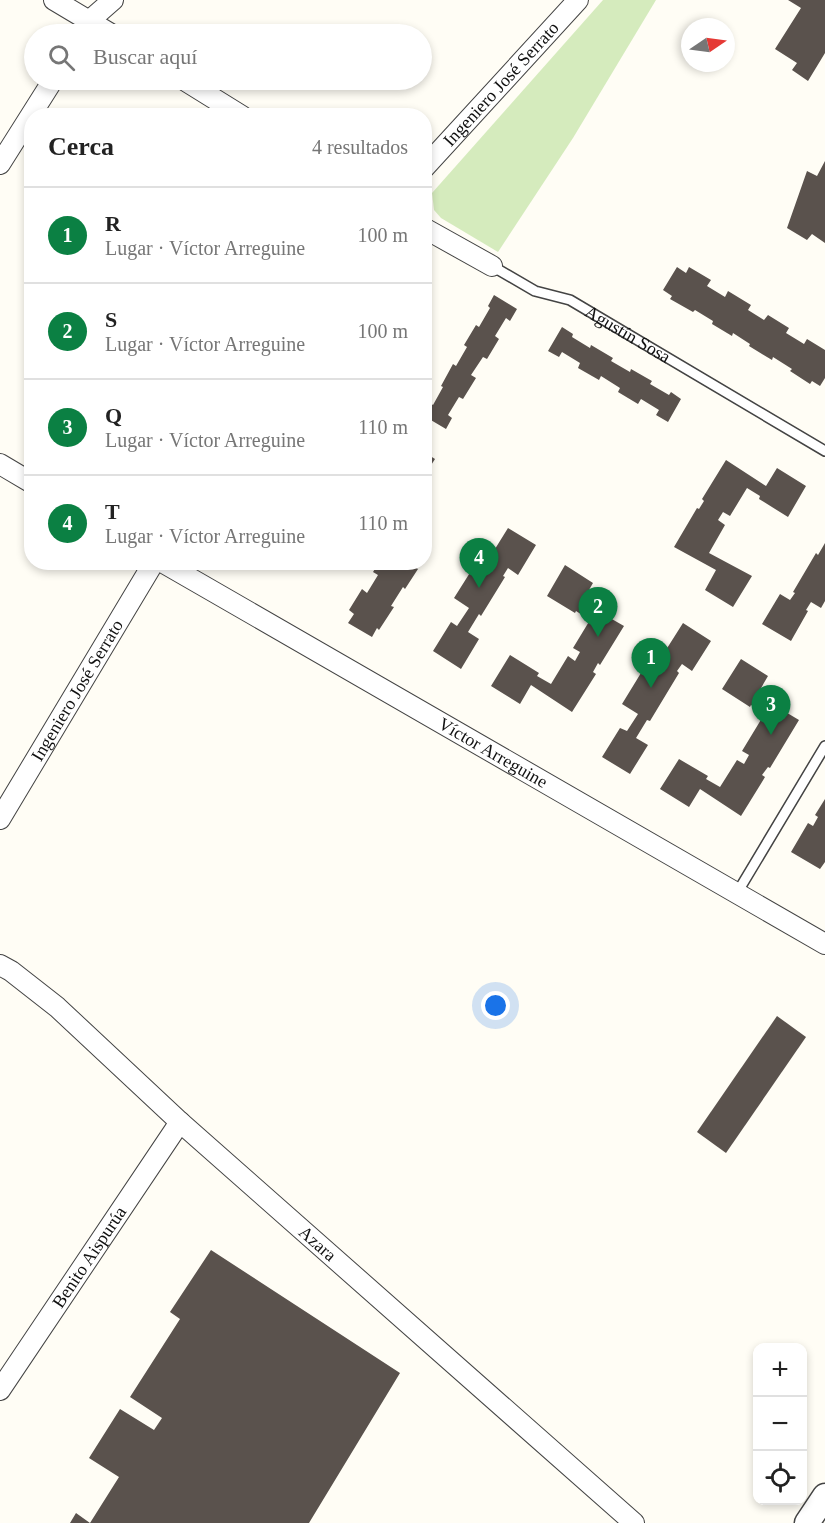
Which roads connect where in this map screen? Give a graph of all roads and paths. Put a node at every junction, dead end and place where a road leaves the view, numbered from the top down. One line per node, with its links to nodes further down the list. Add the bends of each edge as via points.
1 (54, 0): 4 (street)
2 (113, 0): 5 (street)
3 (578, 0): 11 (street, Ingeniero José Serrato)
4 (81, 24)
5 (89, 24)
6 (47, 90): 8 (street)
7 (200, 90): 9 (street)
8 (35, 108)
9 (229, 108)
10 (24, 126): 12 (street)
11 (432, 159)
12 (0, 164)
13 (432, 232): 14 (street, Agustín Sosa)
14 (492, 266): 15 (lane, Agustín Sosa, via 535,291 570,300)
15 (825, 451)
16 (0, 464): 17 (street)
17 (24, 478)
18 (149, 570): 21 (street, Ingeniero José Serrato)
19 (176, 570): 22 (street, Víctor Arreguine)
20 (825, 746): 22 (lane)
21 (0, 819)
22 (737, 893): 23 (street, Víctor Arreguine)
23 (825, 944)
24 (0, 965): 25 (street, Azara, via 57,1007)
25 (180, 1122): 26 (street, Benito Aispurúa); 28 (street, Azara)
26 (4, 1378)
27 (825, 1496): 29 (street)
28 (634, 1523)
29 (807, 1523)

